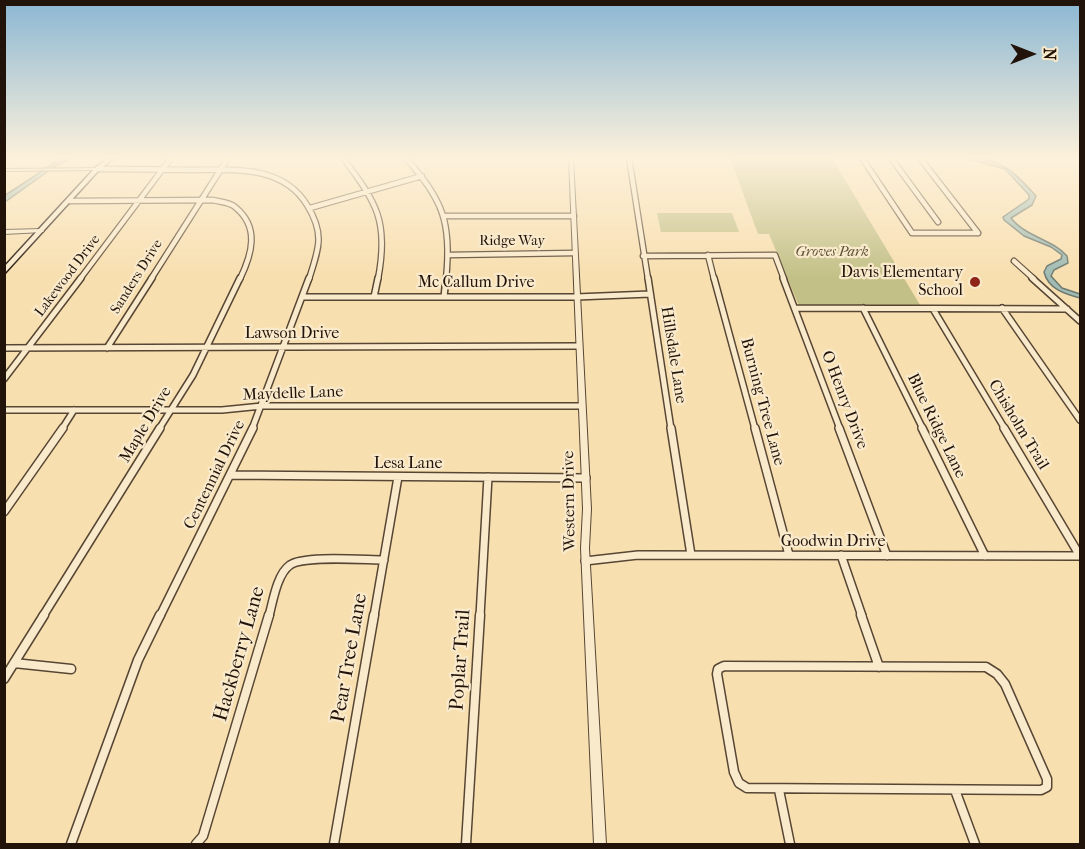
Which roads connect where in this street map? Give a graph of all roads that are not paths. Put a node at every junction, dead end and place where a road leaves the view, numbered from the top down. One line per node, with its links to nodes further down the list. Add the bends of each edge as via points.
1 (72, 198): 13 (main road)
2 (142, 198): 14 (street, Lakewood Drive)
3 (302, 198): 15 (street, Centennial Drive)
4 (348, 198): 15 (street)
5 (371, 198): 29 (street, via 384,232)
6 (438, 198): 16 (street)
7 (573, 198): 17 (street, Western Drive)
8 (635, 198): 24 (street, Hillsdale Lane)
9 (889, 198): 11 (street, via 912,232 978,233)
10 (920, 198): 18 (street)
11 (951, 198)
12 (200, 200): 14 (street); 39 (street, Maple Drive, via 234,205 243,215 253,243); 43 (street, Sanders Drive)
13 (69, 201): 14 (street); 19 (main road)
14 (140, 201): 42 (street, Lakewood Drive)
15 (310, 208): 28 (street, Centennial Drive, via 317,221 319,242)
16 (445, 216): 17 (street); 22 (street)
17 (574, 216): 21 (street, Western Drive)
18 (938, 222)
19 (41, 231): 20 (street); 26 (main road)
20 (4, 232)
21 (574, 254): 22 (street, Ridge Way); 31 (street, Western Drive)
22 (449, 255): 30 (street)
23 (708, 255): 24 (street); 32 (street, O Henry Drive, via 774,255); 57 (street, Burning Tree Lane)
24 (643, 256): 27 (street, Hillsdale Lane)
25 (1014, 261): 36 (street)
26 (4, 272)
27 (650, 294): 31 (street, Mc Callum Drive); 56 (street, Hillsdale Lane)
28 (303, 297): 29 (street, Mc Callum Drive); 40 (street, Centennial Drive)
29 (374, 297): 30 (street, Mc Callum Drive)
30 (444, 297): 31 (street, Mc Callum Drive)
31 (576, 297): 38 (street, Western Drive)
32 (795, 308): 33 (street); 59 (street, O Henry Drive)
33 (863, 308): 34 (street); 60 (street, Blue Ridge Lane)
34 (933, 309): 35 (street); 61 (street, Chisholm Trail)
35 (1002, 309): 36 (street); 50 (street)
36 (1067, 309): 37 (street)
37 (1080, 321)
38 (579, 346): 40 (street, Lawson Drive); 46 (street, Western Drive)
39 (207, 347): 40 (street, Lawson Drive); 43 (street, Lawson Drive); 49 (street, Maple Drive)
40 (283, 347): 45 (street, Centennial Drive)
41 (4, 348): 42 (street, Lawson Drive)
42 (28, 348): 43 (street, Lawson Drive); 44 (street, Lakewood Drive)
43 (107, 348)
44 (4, 379)
45 (262, 406): 46 (street, Maydelle Lane); 49 (street, Maydelle Lane); 51 (street, Centennial Drive)
46 (582, 406): 54 (street, Western Drive)
47 (4, 410): 48 (street, Maydelle Lane)
48 (75, 410): 49 (street, Maydelle Lane); 55 (street)
49 (171, 411): 64 (street, Maple Drive)
50 (1080, 420)
51 (231, 475): 52 (street, Lesa Lane); 70 (street, Centennial Drive, via 138,660)
52 (398, 477): 53 (street, Lesa Lane); 62 (street, Pear Tree Lane)
53 (488, 477): 54 (street, Lesa Lane); 73 (street, Poplar Trail)
54 (586, 478): 63 (street, Western Drive)
55 (4, 512)
56 (691, 555): 57 (street, Goodwin Drive); 63 (street, Goodwin Drive)
57 (789, 555): 58 (street, Goodwin Drive)
58 (841, 555): 59 (street, Goodwin Drive); 65 (street)
59 (887, 556): 60 (street, Goodwin Drive)
60 (985, 556): 61 (street, Goodwin Drive)
61 (1080, 556)
62 (384, 560): 71 (street, Hackberry Lane, via 302,560 289,565 280,579 203,836); 72 (street, Pear Tree Lane)
63 (585, 561): 74 (street, Western Drive)
64 (14, 663): 66 (street); 67 (street, Maple Drive)
65 (879, 667): 68 (street, via 718,669 738,784 756,790); 69 (street, via 986,667 1005,684 1047,779 1047,787)
66 (71, 669)
67 (4, 679)
68 (779, 790): 69 (street); 75 (street)
69 (955, 790): 76 (street)
70 (71, 844)
71 (196, 844)
72 (334, 844)
73 (466, 844)
74 (600, 844)
75 (790, 844)
76 (975, 844)

